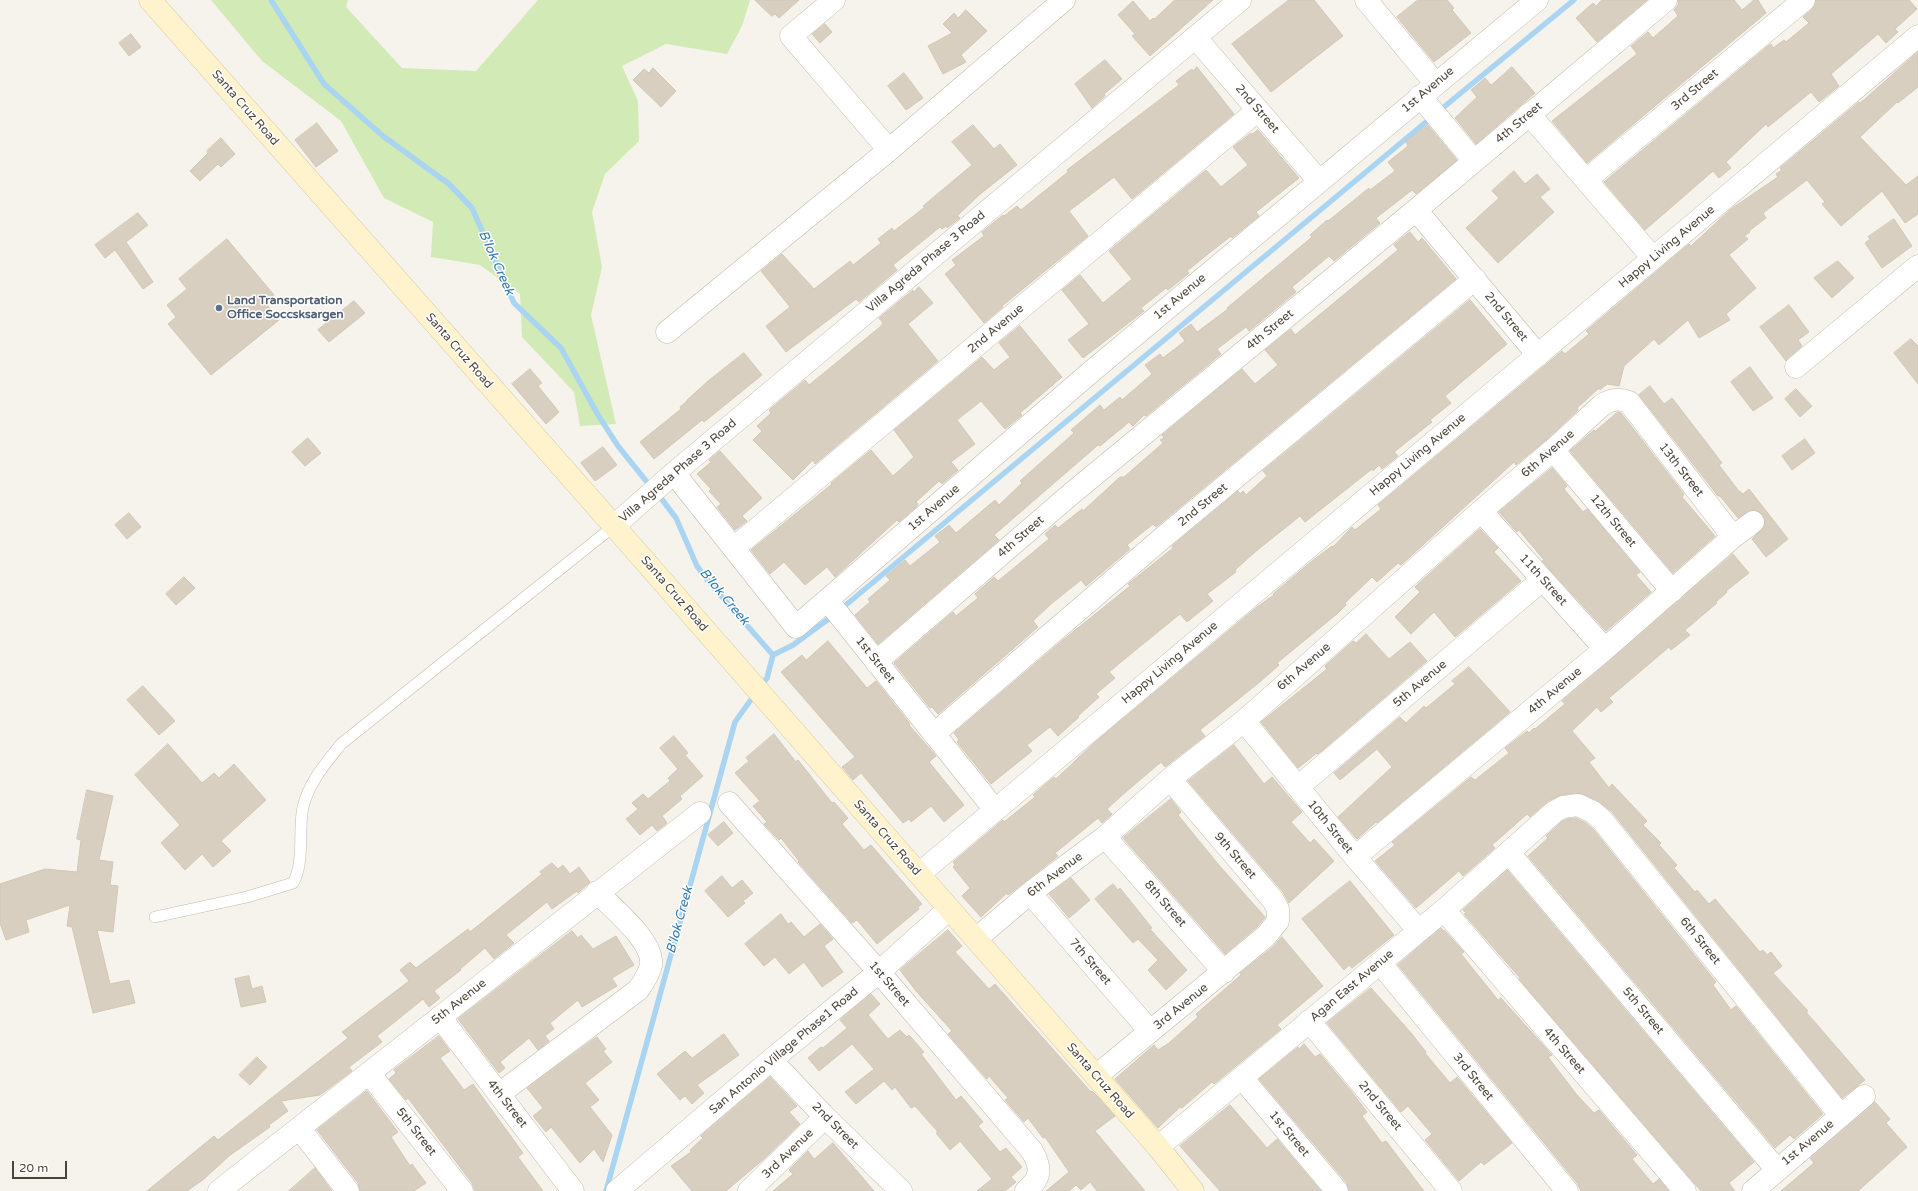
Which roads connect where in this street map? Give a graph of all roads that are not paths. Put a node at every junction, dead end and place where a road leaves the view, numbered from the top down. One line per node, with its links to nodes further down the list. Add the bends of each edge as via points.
1 (150, 0): 30 (street, Santa Cruz Road)
2 (834, 0): 14 (street, via 791,36)
3 (1064, 0): 14 (street)
4 (1240, 0): 10 (street, Villa Agreda Phase 3 Road)
5 (1537, 0): 11 (street, 1st Avenue)
6 (1666, 0): 13 (street, 4th Street)
7 (1804, 0): 16 (street, 3rd Street)
8 (1377, 4): 11 (street)
9 (1918, 36): 19 (street, Happy Living Avenue)
10 (1195, 37): 12 (street, 2nd Street); 27 (street, Villa Agreda Phase 3 Road)
11 (1432, 102): 15 (street); 17 (street, 1st Avenue)
12 (1258, 110): 17 (street, 2nd Street); 32 (street, 2nd Avenue)
13 (1529, 114): 15 (street, 4th Street); 16 (street)
14 (889, 150): 22 (street)
15 (1474, 161): 18 (street, 4th Street)
16 (1586, 180): 19 (street)
17 (1319, 181): 35 (street, 1st Avenue, via 1092,371)
18 (1416, 210): 21 (street, 2nd Street); 37 (street, 4th Street, via 1071,494)
19 (1653, 258): 23 (street, Happy Living Avenue)
20 (1918, 266): 24 (street)
21 (1475, 279): 23 (street, 2nd Street); 39 (street, 2nd Street, via 1166,535)
22 (667, 332)
23 (1538, 355): 43 (street, Happy Living Avenue)
24 (1796, 367)
25 (1629, 402): 26 (street, 6th Avenue, via 1609,400); 31 (street, 13th Street)
26 (1553, 450): 28 (street, 6th Avenue); 34 (street, 12th Street)
27 (661, 484): 30 (street, Villa Agreda Phase 3 Road); 32 (street)
28 (1481, 511): 33 (street, 11th Street); 38 (street, 6th Avenue)
29 (1753, 522): 31 (street, 4th Avenue)
30 (614, 526): 49 (street, Santa Cruz Road); 54 (lane, via 341,744 322,768 308,793 303,808 293,883 247,897)
31 (1733, 537): 34 (street, 4th Avenue)
32 (734, 548): 35 (street, 1st Avenue, via 796,628)
33 (1542, 580): 36 (street, 11th Street); 41 (street, 5th Avenue)
34 (1672, 591): 36 (street, 4th Avenue)
35 (836, 611): 37 (street, 1st Street)
36 (1605, 649): 48 (street, 4th Avenue)
37 (876, 662): 39 (street, 1st Street)
38 (1244, 721): 40 (street, 6th Avenue); 41 (street, 10th Street)
39 (934, 734): 43 (street, 1st Street)
40 (1170, 780): 46 (street, 6th Avenue); 56 (street, 9th Street, via 1273,900 1278,909 1278,921)
41 (1298, 787): 48 (street, 10th Street)
42 (729, 803): 59 (street, 1st Street)
43 (995, 810): 49 (street, Happy Living Avenue)
44 (700, 813): 50 (street, 5th Avenue)
45 (1543, 821): 47 (street, Agan East Avenue); 70 (street, 6th Street, via 1563,807 1571,805 1584,806 1602,820)
46 (1105, 837): 51 (street, 6th Avenue); 60 (street, 8th Street)
47 (1508, 852): 53 (street, Agan East Avenue); 74 (street, 5th Street)
48 (1355, 858): 55 (street, 10th Street)
49 (919, 874): 52 (street, Santa Cruz Road)
50 (597, 892): 61 (street, 5th Avenue); 68 (street, via 643,940 651,965 646,980 638,990)
51 (1030, 893): 57 (street, 6th Avenue); 63 (street, 7th Street)
52 (949, 909): 57 (street, Santa Cruz Road); 59 (street, San Antonio Village Phase1 Road)
53 (1444, 910): 55 (street, Agan East Avenue); 87 (street, 4th Street)
54 (155, 917)
55 (1419, 931): 58 (street, Agan East Avenue)
56 (1266, 936): 60 (street, 3rd Avenue)
57 (976, 939): 66 (street, Santa Cruz Road)
58 (1380, 963): 62 (street, Agan East Avenue); 86 (street, 3rd Street)
59 (879, 972): 64 (street, San Antonio Village Phase1 Road); 82 (street, 1st Street, via 1032,1151 1039,1170 1037,1180)
60 (1224, 972): 63 (street, 3rd Avenue)
61 (440, 1017): 65 (street, 5th Avenue); 68 (street, 4th Street)
62 (1309, 1021): 67 (street, Agan East Avenue); 85 (street, 2nd Street)
63 (1150, 1031): 66 (street, 3rd Avenue)
64 (771, 1060): 71 (street, 2nd Street); 75 (street, San Antonio Village Phase1 Road)
65 (369, 1073): 72 (street, 5th Avenue); 79 (street, 5th Street)
66 (1096, 1076): 73 (street, Santa Cruz Road)
67 (1242, 1078): 73 (street, Agan East Avenue); 84 (street, 1st Street)
68 (499, 1094): 80 (street, 4th Street)
69 (1864, 1096): 70 (street, 1st Avenue)
70 (1841, 1116): 74 (street, 1st Avenue)
71 (825, 1117): 76 (street, 2nd Street); 81 (street, 3rd Avenue)
72 (299, 1128): 77 (street, 5th Avenue); 78 (street)
73 (1158, 1147): 83 (street, Santa Cruz Road)
74 (1777, 1170): 88 (street, 1st Avenue)
75 (628, 1187)
76 (892, 1188)
77 (226, 1189)
78 (348, 1191)
79 (462, 1191)
80 (573, 1191)
81 (749, 1191)
82 (1026, 1191)
83 (1193, 1191)
84 (1337, 1191)
85 (1451, 1191)
86 (1567, 1191)
87 (1685, 1191)
88 (1753, 1191)

